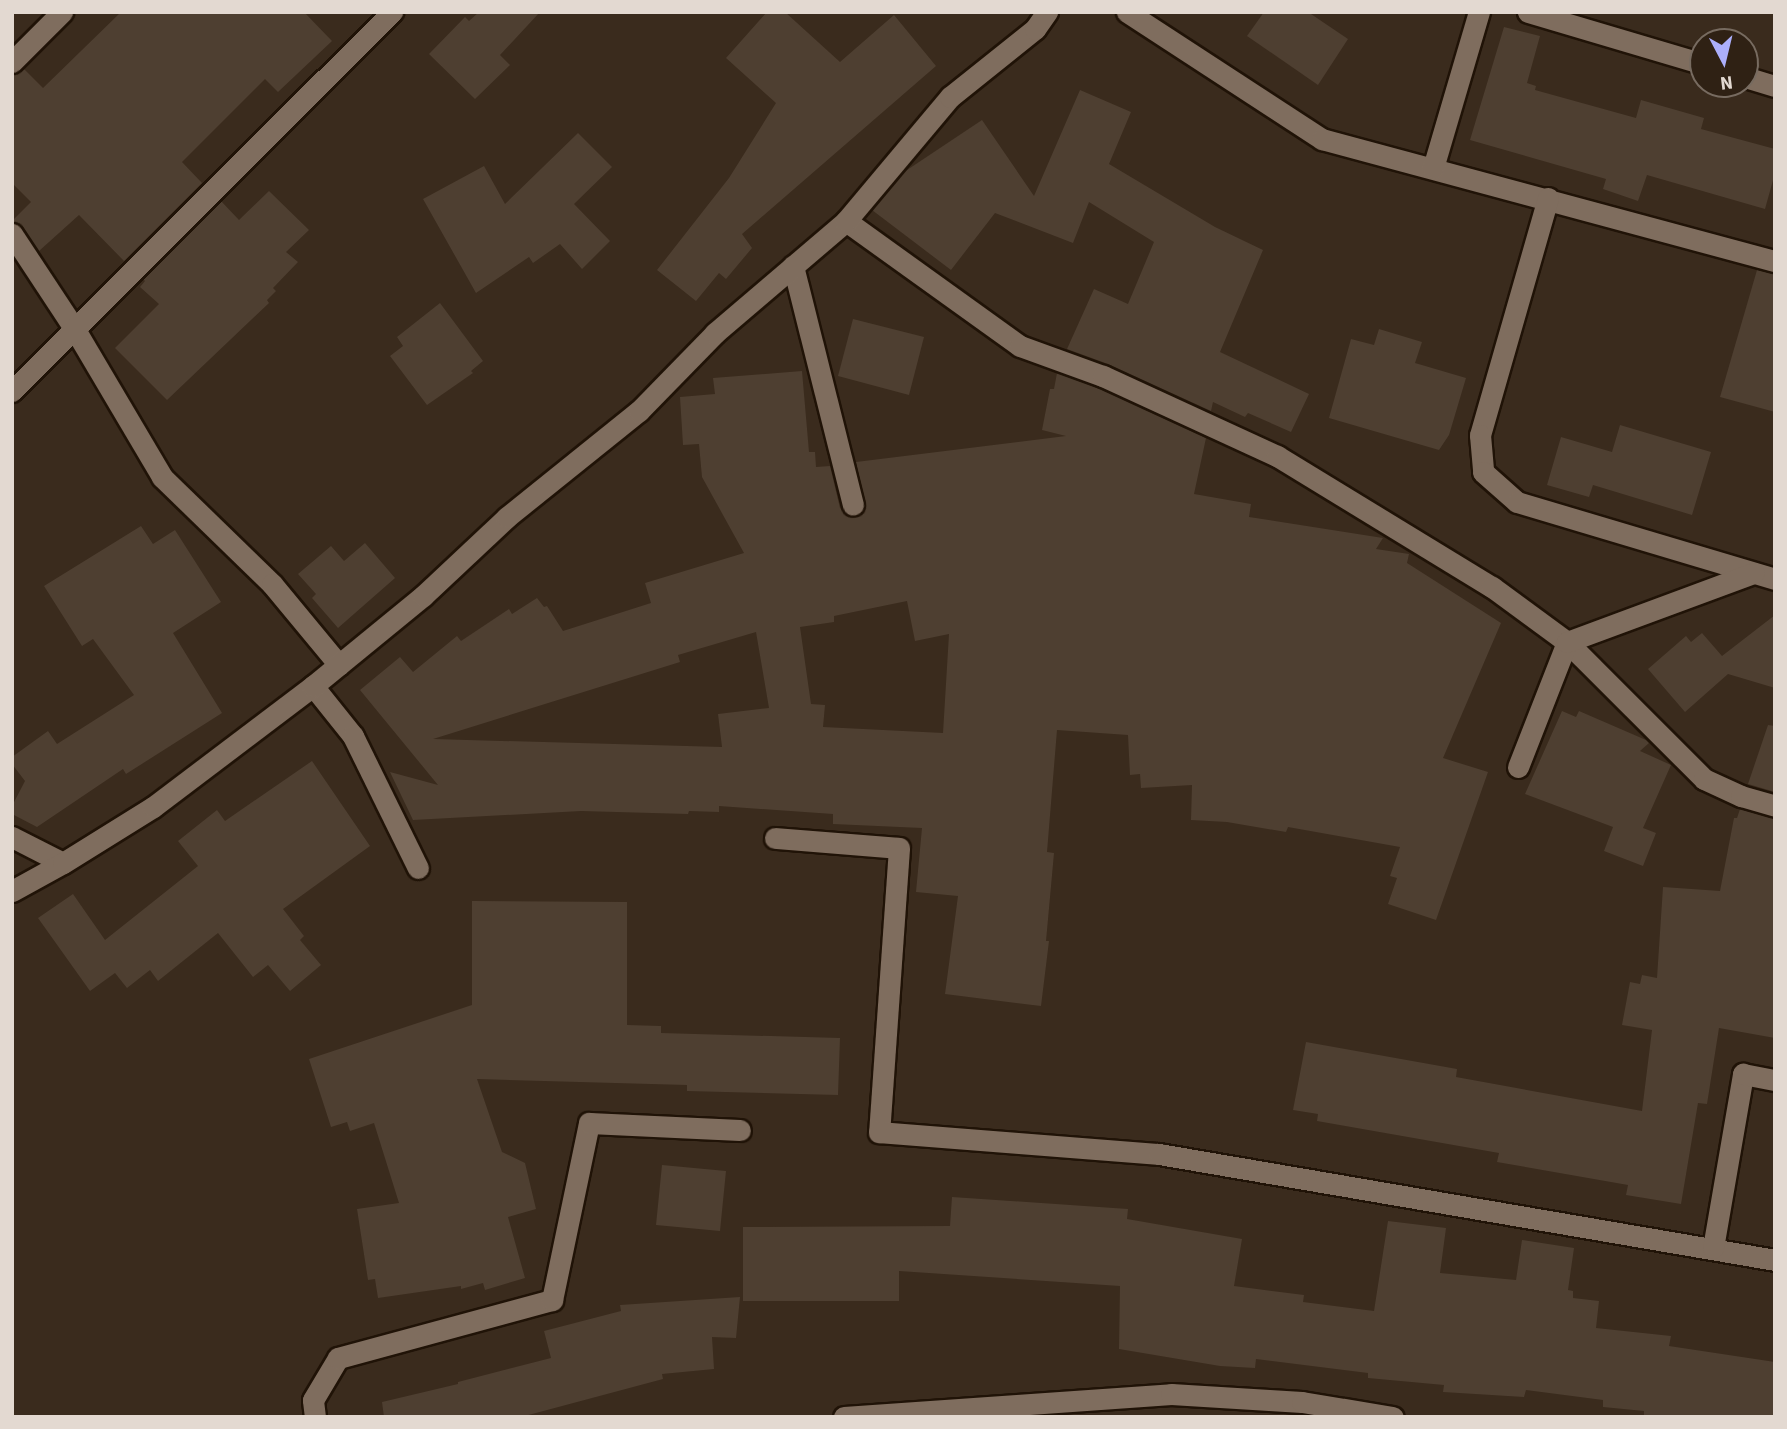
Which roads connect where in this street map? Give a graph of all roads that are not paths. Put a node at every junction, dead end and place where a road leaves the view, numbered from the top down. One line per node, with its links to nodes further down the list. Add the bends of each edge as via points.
1 (62, 12): 8 (street)
2 (392, 12): 15 (street)
3 (1046, 12): 11 (street, via 1035,29 950,97)
4 (1127, 12): 9 (street, via 1322,139)
5 (1479, 12): 9 (street)
6 (1528, 12): 7 (street)
7 (1689, 60)
8 (12, 62)
9 (1433, 169): 10 (street)
10 (1548, 198): 13 (street); 18 (street, via 1480,435 1483,472 1517,502)
11 (845, 221): 14 (street); 19 (street, via 1020,346 1103,376 1277,456 1492,587)
12 (12, 234): 15 (street)
13 (1775, 261)
14 (793, 266): 17 (street); 20 (street, via 715,333 639,411 507,517 424,596)
15 (74, 328): 16 (street); 20 (street, via 162,477 272,584)
16 (12, 391)
17 (853, 505)
18 (1764, 576): 19 (street)
19 (1567, 642): 22 (street); 23 (street, via 1704,779)
20 (340, 665): 21 (street)
21 (313, 686): 26 (street, via 153,807); 27 (street, via 353,736)
22 (1518, 767)
23 (1775, 806)
24 (12, 837): 26 (street)
25 (775, 838): 31 (street, via 899,848 880,1132 1159,1154)
26 (64, 863): 28 (street)
27 (418, 868)
28 (12, 891)
29 (1775, 1080): 31 (street, via 1743,1074)
30 (740, 1130): 33 (street, via 589,1124 552,1300 338,1358 313,1400)
31 (1713, 1248): 32 (street)
32 (1775, 1260)
33 (315, 1417)
34 (844, 1417): 35 (street, via 1171,1394 1302,1402)
35 (1393, 1417)

